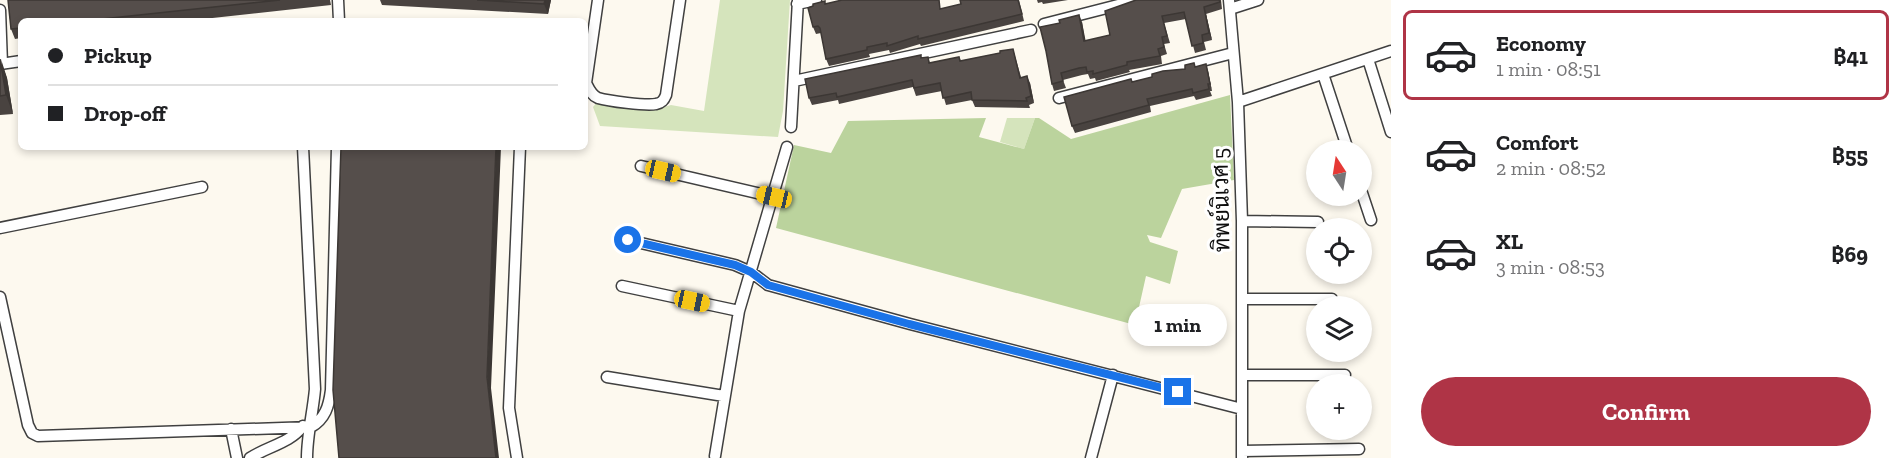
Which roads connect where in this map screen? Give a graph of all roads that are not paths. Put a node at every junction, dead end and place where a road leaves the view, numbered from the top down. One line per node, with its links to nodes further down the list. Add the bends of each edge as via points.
1 (338, 0): 10 (street)
2 (598, 0): 18 (street)
3 (680, 0): 21 (street, via 664,100 644,105 597,98)
4 (816, 0): 7 (street)
5 (1138, 0): 11 (street)
6 (1258, 0): 8 (street)
7 (797, 2): 20 (street)
8 (1229, 5): 14 (street, ทิพย์นิเวศ 5)
9 (0, 10): 17 (street)
10 (339, 18)
11 (1044, 24)
12 (1031, 30): 20 (street)
13 (1391, 51): 15 (street)
14 (1233, 53): 22 (street); 23 (street, ทิพย์นิเวศ 5)
15 (1368, 59): 19 (street); 25 (street)
16 (18, 62): 17 (street)
17 (1, 64)
18 (588, 69)
19 (1323, 74): 23 (street); 26 (street)
20 (794, 81): 24 (street)
21 (588, 88)
22 (1059, 98)
23 (1238, 102): 34 (street, ทิพย์นิเวศ 5)
24 (790, 127)
25 (1391, 132)
26 (1345, 140)
27 (787, 147): 33 (street)
28 (303, 150): 50 (street, via 315,389)
29 (337, 150): 50 (street, via 331,390 320,422)
30 (520, 150): 59 (street, via 509,408)
31 (641, 166): 33 (street)
32 (202, 187): 36 (street)
33 (774, 197): 38 (street)
34 (1242, 221): 35 (street); 41 (street, ทิพย์นิเวศ 5)
35 (1306, 222)
36 (0, 228)
37 (628, 240): 38 (street)
38 (751, 272): 43 (street); 44 (street, via 768,285)
39 (622, 286): 43 (street)
40 (0, 297): 51 (street, via 32,433 38,436)
41 (1242, 299): 42 (street); 45 (street, ทิพย์นิเวศ 5)
42 (1306, 299)
43 (739, 311): 48 (street)
44 (1113, 375): 49 (street); 60 (street)
45 (1243, 375): 46 (street); 49 (street, ทิพย์นิเวศ 5)
46 (1306, 375)
47 (607, 377): 48 (street)
48 (724, 396): 55 (street)
49 (1242, 409): 54 (street, ทิพย์นิเวศ 5)
50 (307, 427): 51 (street); 53 (street); 58 (street)
51 (231, 429): 56 (street)
52 (1359, 449): 54 (street)
53 (267, 454): 57 (street)
54 (1242, 454)
55 (715, 456)
56 (237, 458)
57 (250, 458)
58 (307, 458)
59 (517, 458)
60 (1091, 458)

